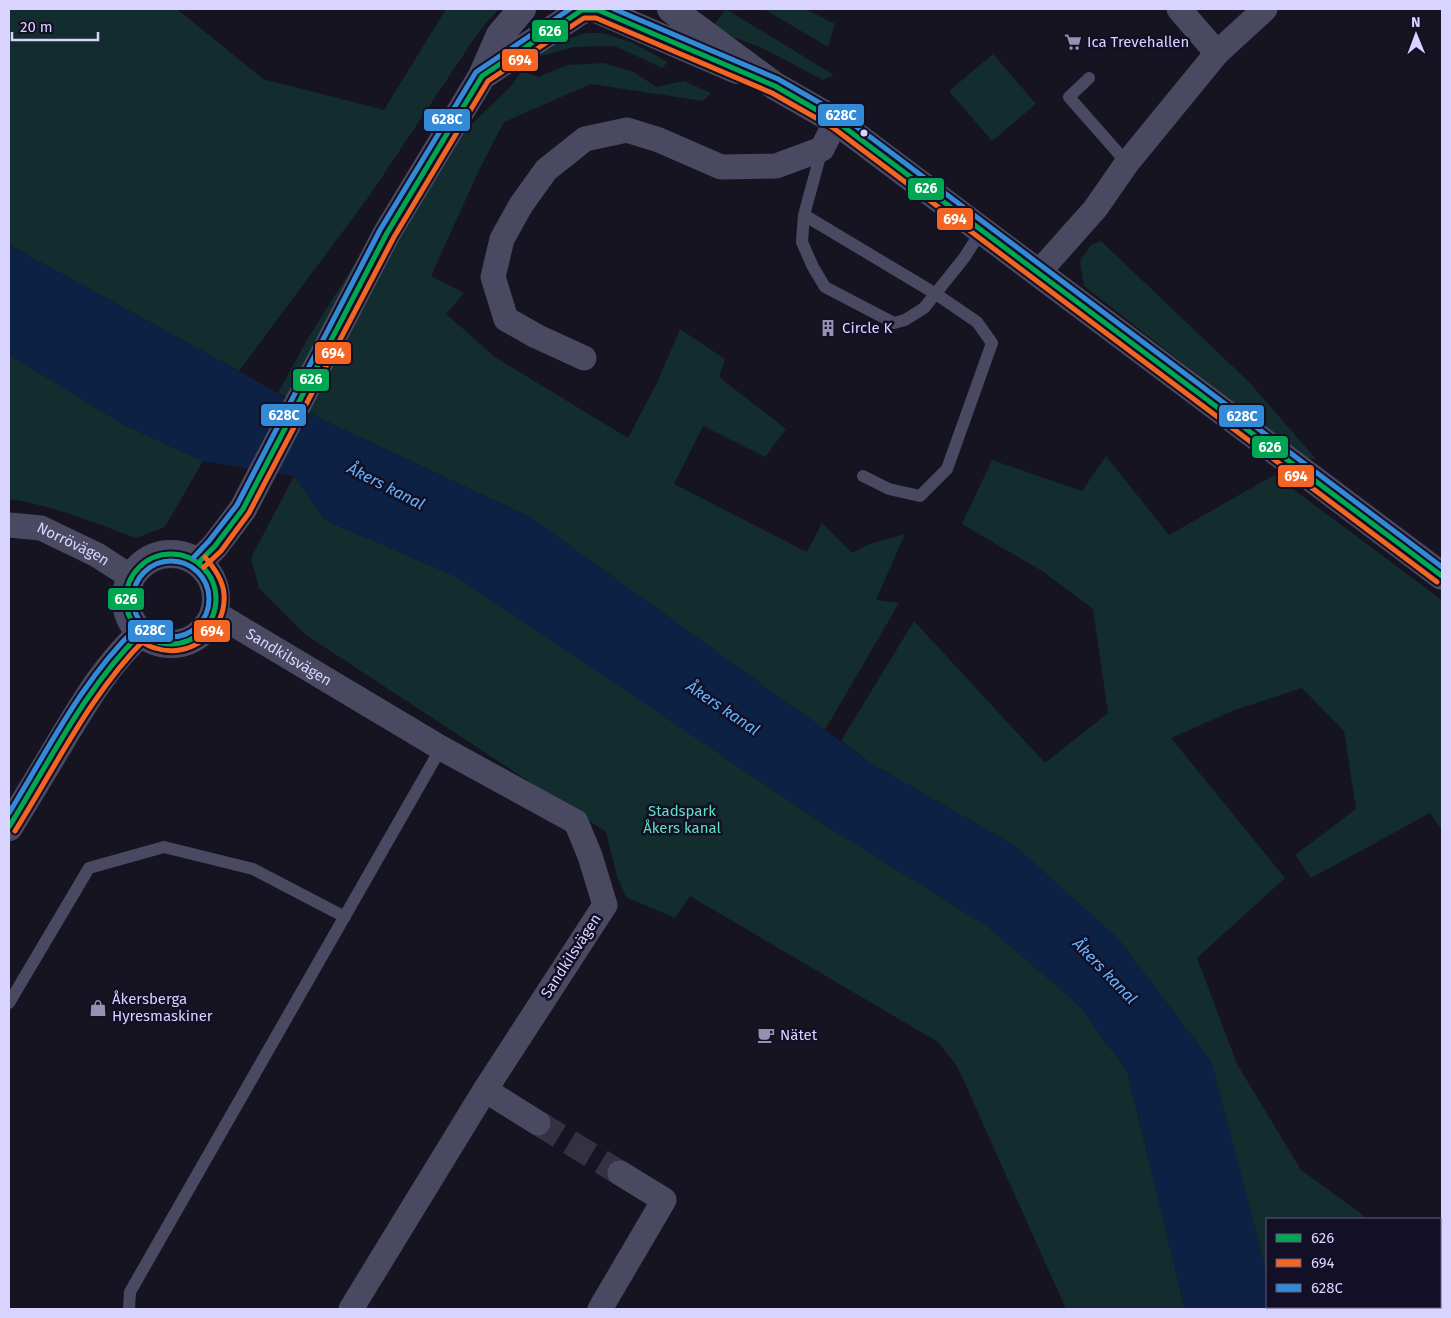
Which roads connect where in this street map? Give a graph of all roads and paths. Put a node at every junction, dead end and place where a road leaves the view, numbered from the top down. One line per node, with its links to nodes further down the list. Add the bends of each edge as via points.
1 (522, 9): 7 (street, via 500,35)
2 (589, 9): 7 (street); 9 (street)
3 (671, 9): 9 (street)
4 (1179, 9): 6 (street)
5 (1265, 9): 6 (street)
6 (1217, 53): 12 (street)
7 (482, 76): 20 (street, via 386,233 243,509)
8 (1089, 78): 12 (lane, via 1069,97)
9 (775, 86): 10 (street)
10 (836, 121): 11 (street); 14 (street)
11 (822, 149): 13 (lane); 17 (street, via 776,166 721,167 660,140 627,130 585,138 546,170 502,239 493,277 506,319)
12 (1126, 163): 15 (street, via 1095,209)
13 (804, 215): 16 (lane); 16 (lane, via 802,242 825,286 894,323 924,308)
14 (982, 230): 15 (street); 16 (lane)
15 (1038, 273): 21 (street)
16 (936, 294): 18 (lane, via 977,322 992,343 947,469 920,496 889,489)
17 (584, 358)
18 (863, 476)
19 (9, 525): 22 (street, Norrövägen, via 41,528 97,555)
20 (199, 562): 22 (street, via 185,556 162,554 143,563); 23 (street, via 213,582 216,593)
21 (1442, 576)
22 (131, 577): 24 (street, via 126,603 131,620)
23 (214, 613): 24 (street, via 200,635 184,643 165,644); 25 (street, Sandkilsvägen)
24 (141, 633): 26 (street, via 111,664 85,701)
25 (441, 748): 27 (lane); 29 (street, Sandkilsvägen, via 576,822 604,905)
26 (9, 828)
27 (344, 917): 28 (lane, via 253,869 164,847 89,868); 32 (lane, via 130,1292)
28 (9, 1003)
29 (484, 1090): 30 (street); 33 (street, Sandkilsvägen)
30 (538, 1122)
31 (620, 1173): 34 (street, via 664,1200)
32 (129, 1309)
33 (351, 1309)
34 (600, 1309)

